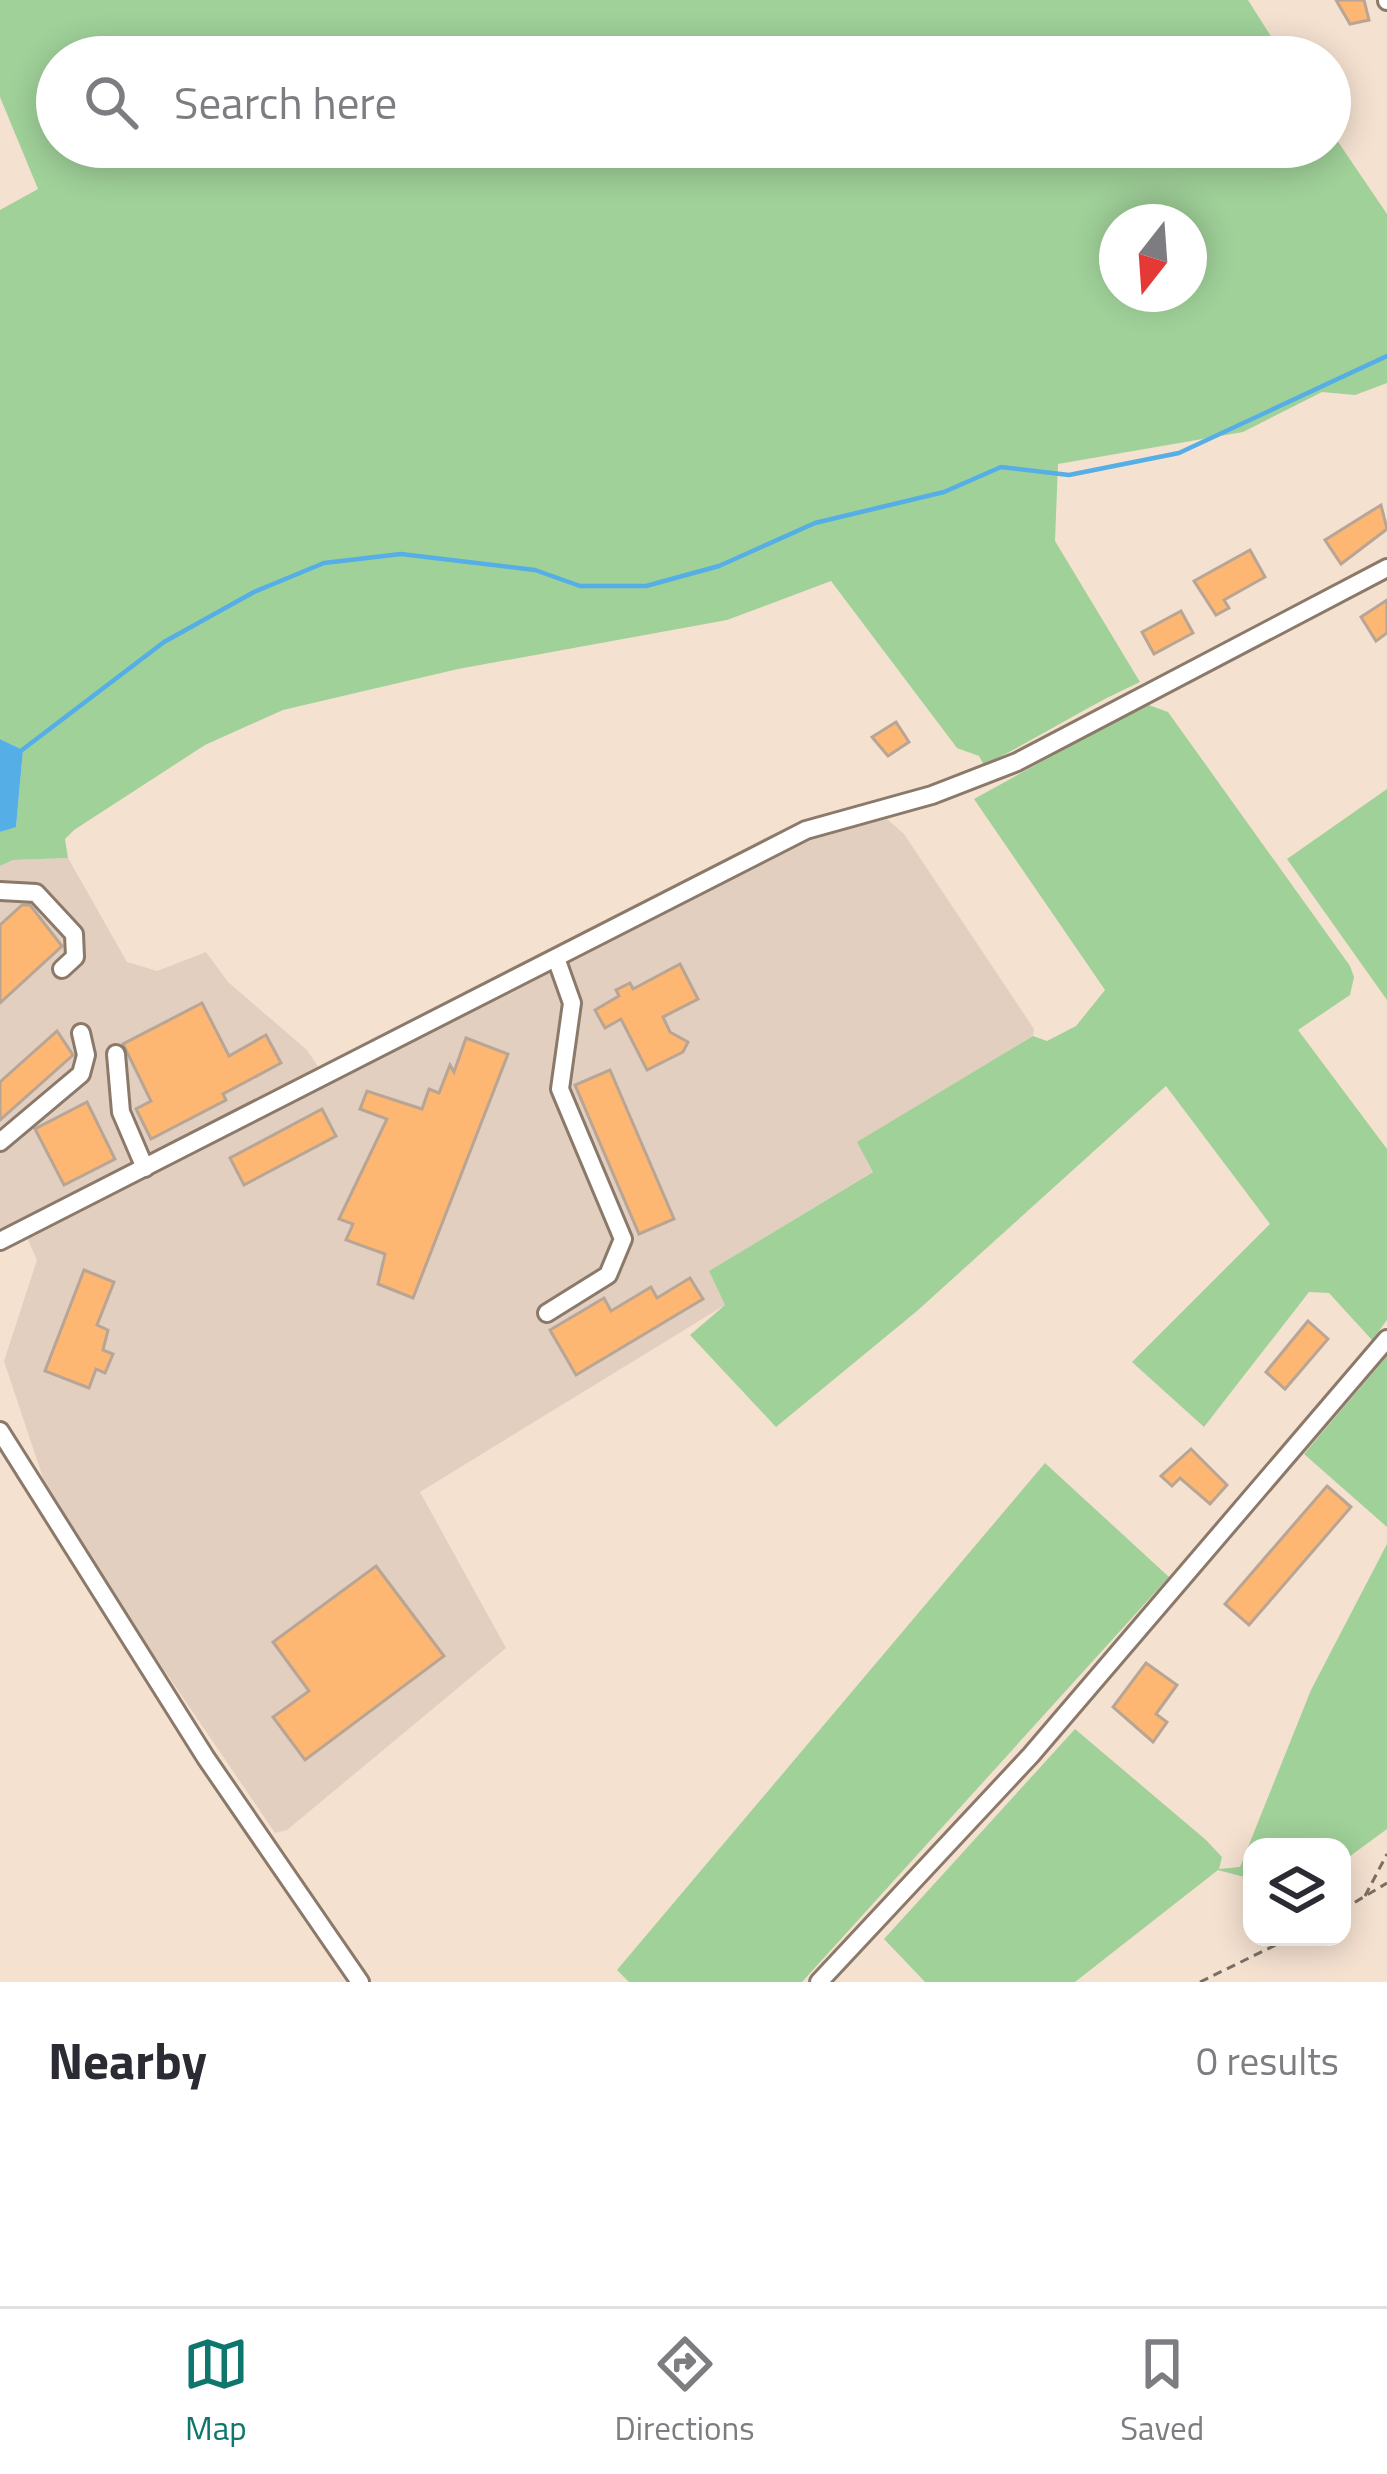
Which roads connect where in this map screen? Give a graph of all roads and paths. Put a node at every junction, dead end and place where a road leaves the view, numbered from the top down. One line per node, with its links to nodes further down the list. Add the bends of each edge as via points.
1 (1387, 568): 3 (street, via 1017,762 806,830)
2 (0, 891): 4 (street, via 36,893 74,934 75,956)
3 (556, 958): 8 (street); 10 (street, via 572,1003 560,1090 623,1240 608,1275)
4 (62, 969)
5 (81, 1034): 7 (street, via 81,1074)
6 (116, 1054): 8 (street, via 121,1112)
7 (0, 1142)
8 (145, 1168): 9 (street)
9 (0, 1241)
10 (547, 1312)
11 (1387, 1339): 19 (street, via 1031,1755)
12 (0, 1431): 18 (street, via 206,1758)
13 (1387, 1854): 15 (path)
14 (1387, 1883): 15 (path)
15 (1364, 1898): 16 (path)
16 (1351, 1905)
17 (1274, 1946): 20 (path)
18 (360, 1982)
19 (819, 1982)
20 (1200, 1982)

